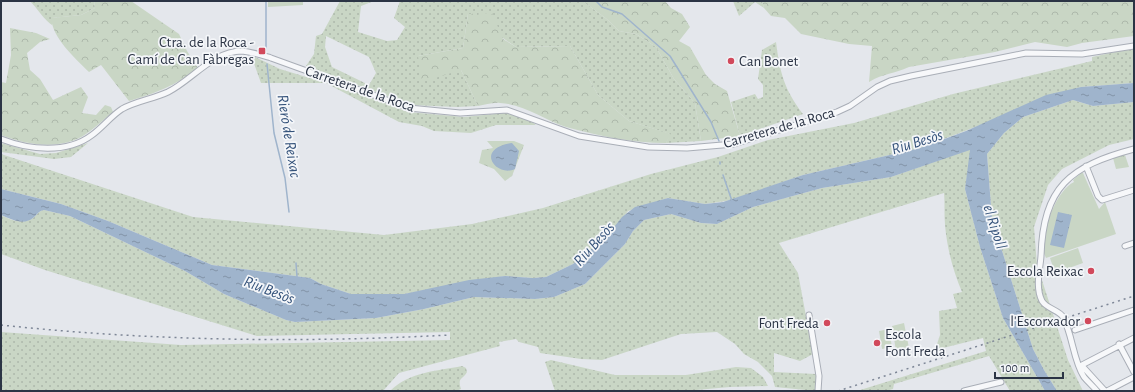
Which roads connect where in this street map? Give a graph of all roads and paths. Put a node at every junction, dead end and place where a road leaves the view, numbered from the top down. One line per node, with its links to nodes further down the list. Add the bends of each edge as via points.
1 (1134, 46): 2 (street, Carretera de la Roca, via 1082,54 1026,53 906,77 876,87 837,112 734,144 687,148 648,147 589,138 507,110 460,113 409,108 271,58 235,52 218,57 169,92 120,110 93,134 79,142 68,146 43,148)
2 (1, 140)
3 (1134, 149): 4 (street)
4 (1086, 166): 5 (street, via 1102,200); 13 (street, via 1063,183 1053,199 1043,226 1038,281 1042,300 1062,316)
5 (1134, 190)
6 (1134, 243): 7 (street)
7 (1125, 246)
8 (1134, 310): 10 (street)
9 (809, 315): 17 (street, via 819,376)
10 (1075, 330)
11 (1133, 338): 12 (street)
12 (1119, 344): 13 (street); 14 (street)
13 (1080, 366): 19 (street, via 1085,378); 20 (street)
14 (1134, 372)
15 (1134, 377): 20 (street)
16 (1001, 382): 18 (street)
17 (818, 391)
18 (964, 391)
19 (1097, 391)
20 (1106, 391)

